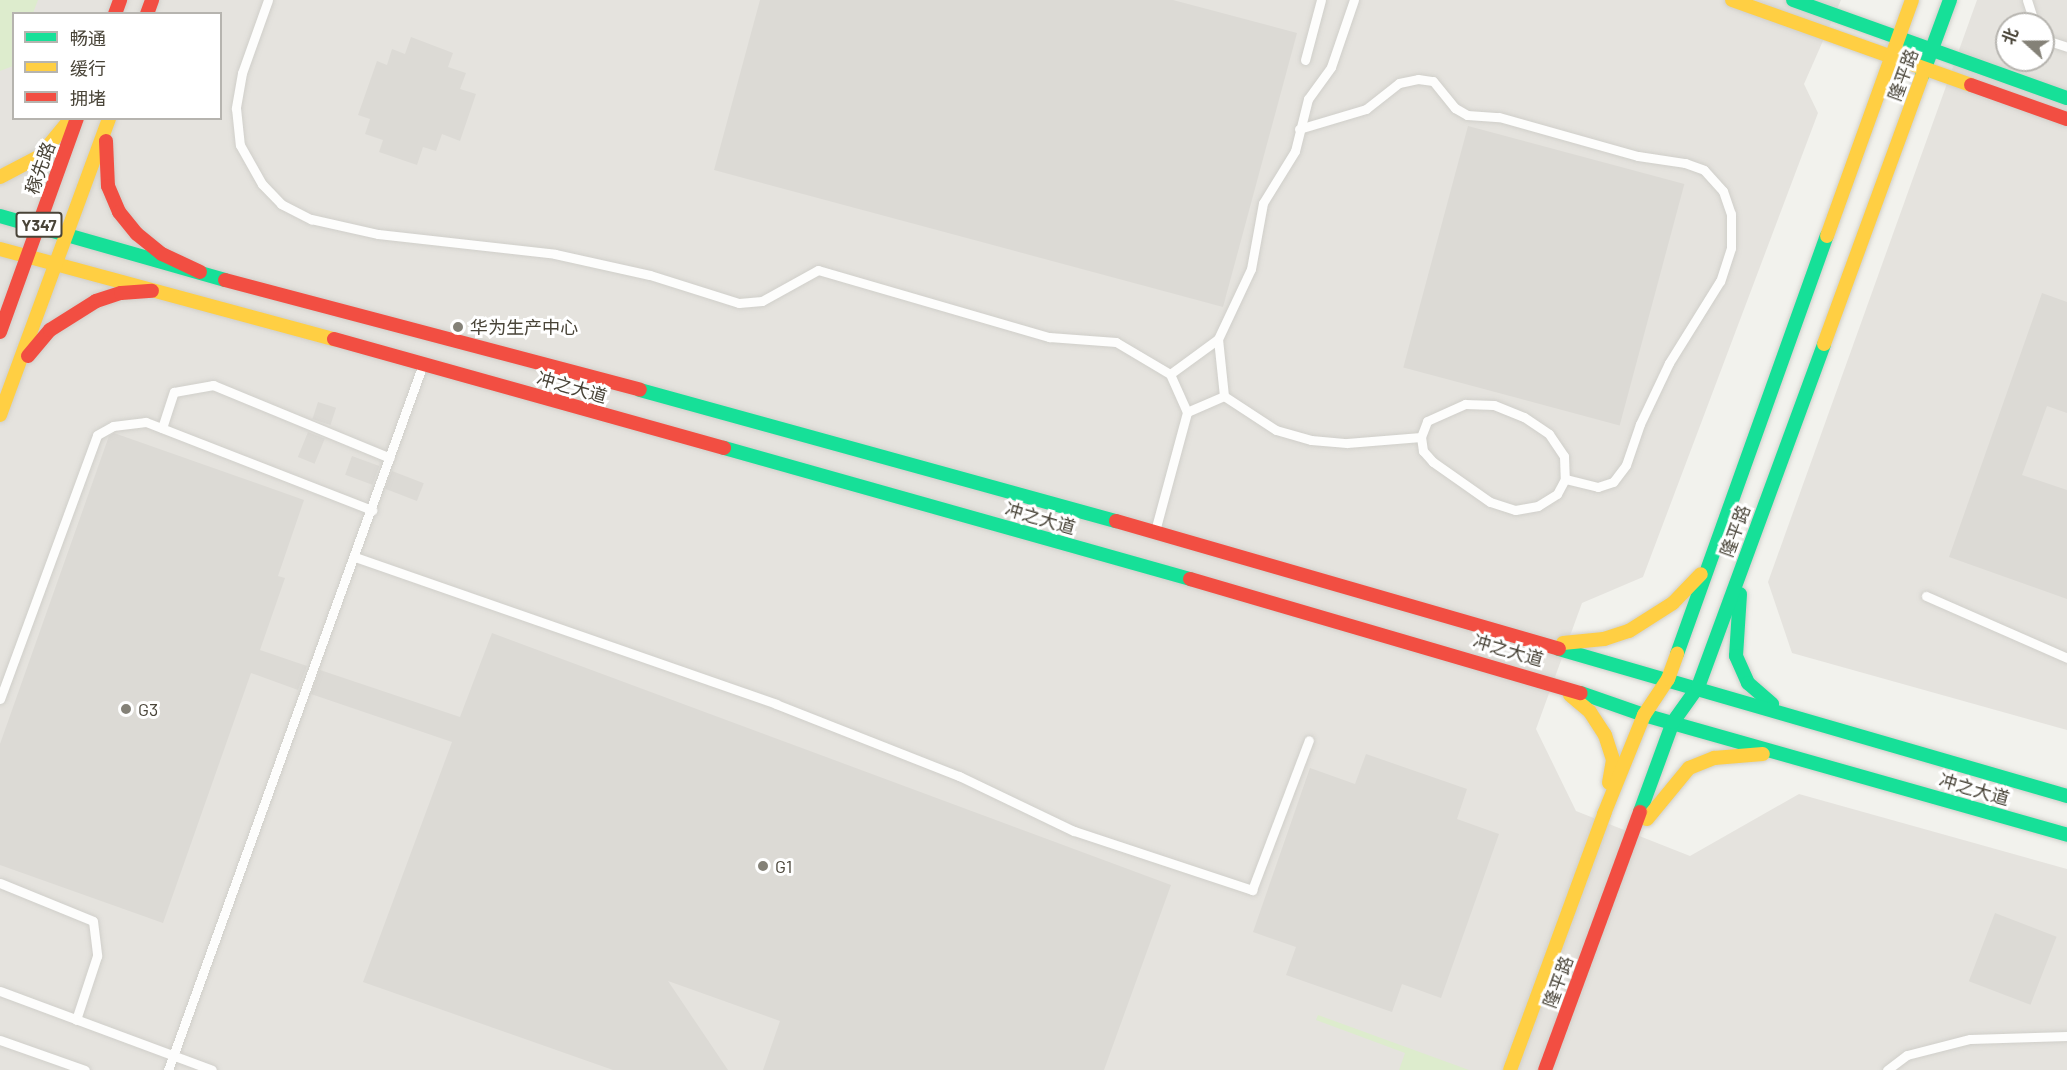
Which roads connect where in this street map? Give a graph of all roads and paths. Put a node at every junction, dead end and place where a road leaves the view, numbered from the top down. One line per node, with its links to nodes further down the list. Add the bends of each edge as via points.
1 (268, 0): 31 (lane, via 242,73 236,108 240,145 262,184 281,204 310,219 378,234 555,254 650,275 739,303 762,301 819,270 1048,337 1110,341)
2 (1321, 0): 11 (lane)
3 (1353, 0): 18 (lane, via 1331,67 1308,99)
4 (1732, 0): 10 (main road)
5 (1793, 0): 8 (main road)
6 (1912, 0): 8 (main road, 隆平路)
7 (1950, 0): 9 (main road, 隆平路)
8 (1899, 38): 9 (main road); 10 (main road, 隆平路)
9 (1932, 49): 12 (main road, 隆平路); 13 (main road)
10 (1892, 55): 12 (main road); 44 (main road, 隆平路)
11 (1305, 60)
12 (1925, 67): 14 (main road); 43 (main road, 隆平路)
13 (2067, 98)
14 (2067, 119)
15 (68, 120): 19 (main road, via 40,156)
16 (76, 120): 21 (main road, 稼先路 / Y347)
17 (109, 120): 22 (main road, Y347); 26 (main road, via 104,157 108,186 119,212 137,234 162,254)
18 (1299, 129): 29 (lane, via 1295,151 1263,202 1251,269); 39 (lane, via 1365,109 1399,83 1433,81 1455,108 1467,115 1507,119 1638,156 1685,163 1704,170 1723,191 1731,214 1731,248 1720,280 1670,363 1640,423 1626,465 1613,482 1598,487)
19 (0, 177)
20 (0, 216): 21 (main road, 冲之大道)
21 (38, 227): 22 (main road, 冲之大道); 24 (main road, 稼先路 / Y347)
22 (66, 235): 25 (main road, Y347); 26 (main road, 冲之大道)
23 (0, 249): 24 (main road, 冲之大道)
24 (27, 257): 25 (main road, 冲之大道); 28 (main road, 稼先路 / Y347)
25 (55, 265): 27 (main road, 冲之大道); 32 (main road, Y347)
26 (200, 272): 41 (main road, 冲之大道, via 872,450)
27 (152, 291): 30 (main road, 冲之大道); 32 (main road, via 121,293 72,313 31,352)
28 (0, 332)
29 (1218, 339): 31 (lane); 33 (lane)
30 (424, 363): 38 (lane); 48 (main road, 冲之大道)
31 (1170, 374): 34 (lane)
32 (12, 383): 35 (main road, Y347)
33 (1224, 396): 34 (lane); 37 (lane, via 1276,430 1311,440 1347,443)
34 (1187, 412): 41 (lane)
35 (0, 415)
36 (162, 428): 38 (lane, via 174,392 213,385); 40 (lane); 51 (lane, via 146,422 113,426 97,435)
37 (1420, 437): 39 (lane, via 1423,451 1461,484 1490,502 1515,510 1539,506 1557,494); 39 (lane, via 1427,421 1442,411 1465,404 1494,405 1524,417 1549,434 1564,456)
38 (390, 458): 40 (lane)
39 (1564, 479)
40 (372, 510): 42 (lane)
41 (1155, 531): 46 (main road, 冲之大道)
42 (355, 557): 55 (lane, via 776,704 959,776 1074,831 1252,890); 66 (lane)
43 (1742, 566): 50 (main road, 隆平路); 54 (main road, via 1736,656 1748,683 1770,703)
44 (1707, 569): 46 (main road, via 1673,603 1629,631 1604,639); 49 (main road, 隆平路)
45 (1926, 596): 47 (lane)
46 (1549, 644): 49 (main road, 冲之大道)
47 (2067, 658)
48 (1536, 676): 52 (main road, 冲之大道); 58 (main road, via 1576,699 1605,735 1613,760)
49 (1668, 679): 50 (main road, 冲之大道); 52 (main road, 隆平路)
50 (1698, 687): 53 (main road, 隆平路); 54 (main road, 冲之大道)
51 (0, 699)
52 (1644, 715): 53 (main road, 冲之大道); 58 (main road, 隆平路)
53 (1673, 722): 56 (main road, 冲之大道); 60 (main road, 隆平路)
54 (1816, 722): 57 (main road, 冲之大道)
55 (1309, 740)
56 (1810, 760): 59 (main road, 冲之大道); 60 (main road, via 1751,753 1714,758 1689,768 1663,794)
57 (2067, 796)
58 (1604, 814): 70 (main road, 隆平路)
59 (2067, 835)
60 (1625, 850): 71 (main road, 隆平路)
61 (0, 883): 63 (lane, via 93,921 97,956)
62 (0, 991): 63 (lane)
63 (76, 1020): 66 (lane)
64 (2067, 1036): 72 (lane, via 1971,1039 1907,1055)
65 (0, 1040): 67 (lane)
66 (173, 1056): 68 (lane); 69 (lane)
67 (85, 1070)
68 (168, 1070)
69 (212, 1070)
70 (1510, 1070)
71 (1545, 1070)
72 (1887, 1070)

